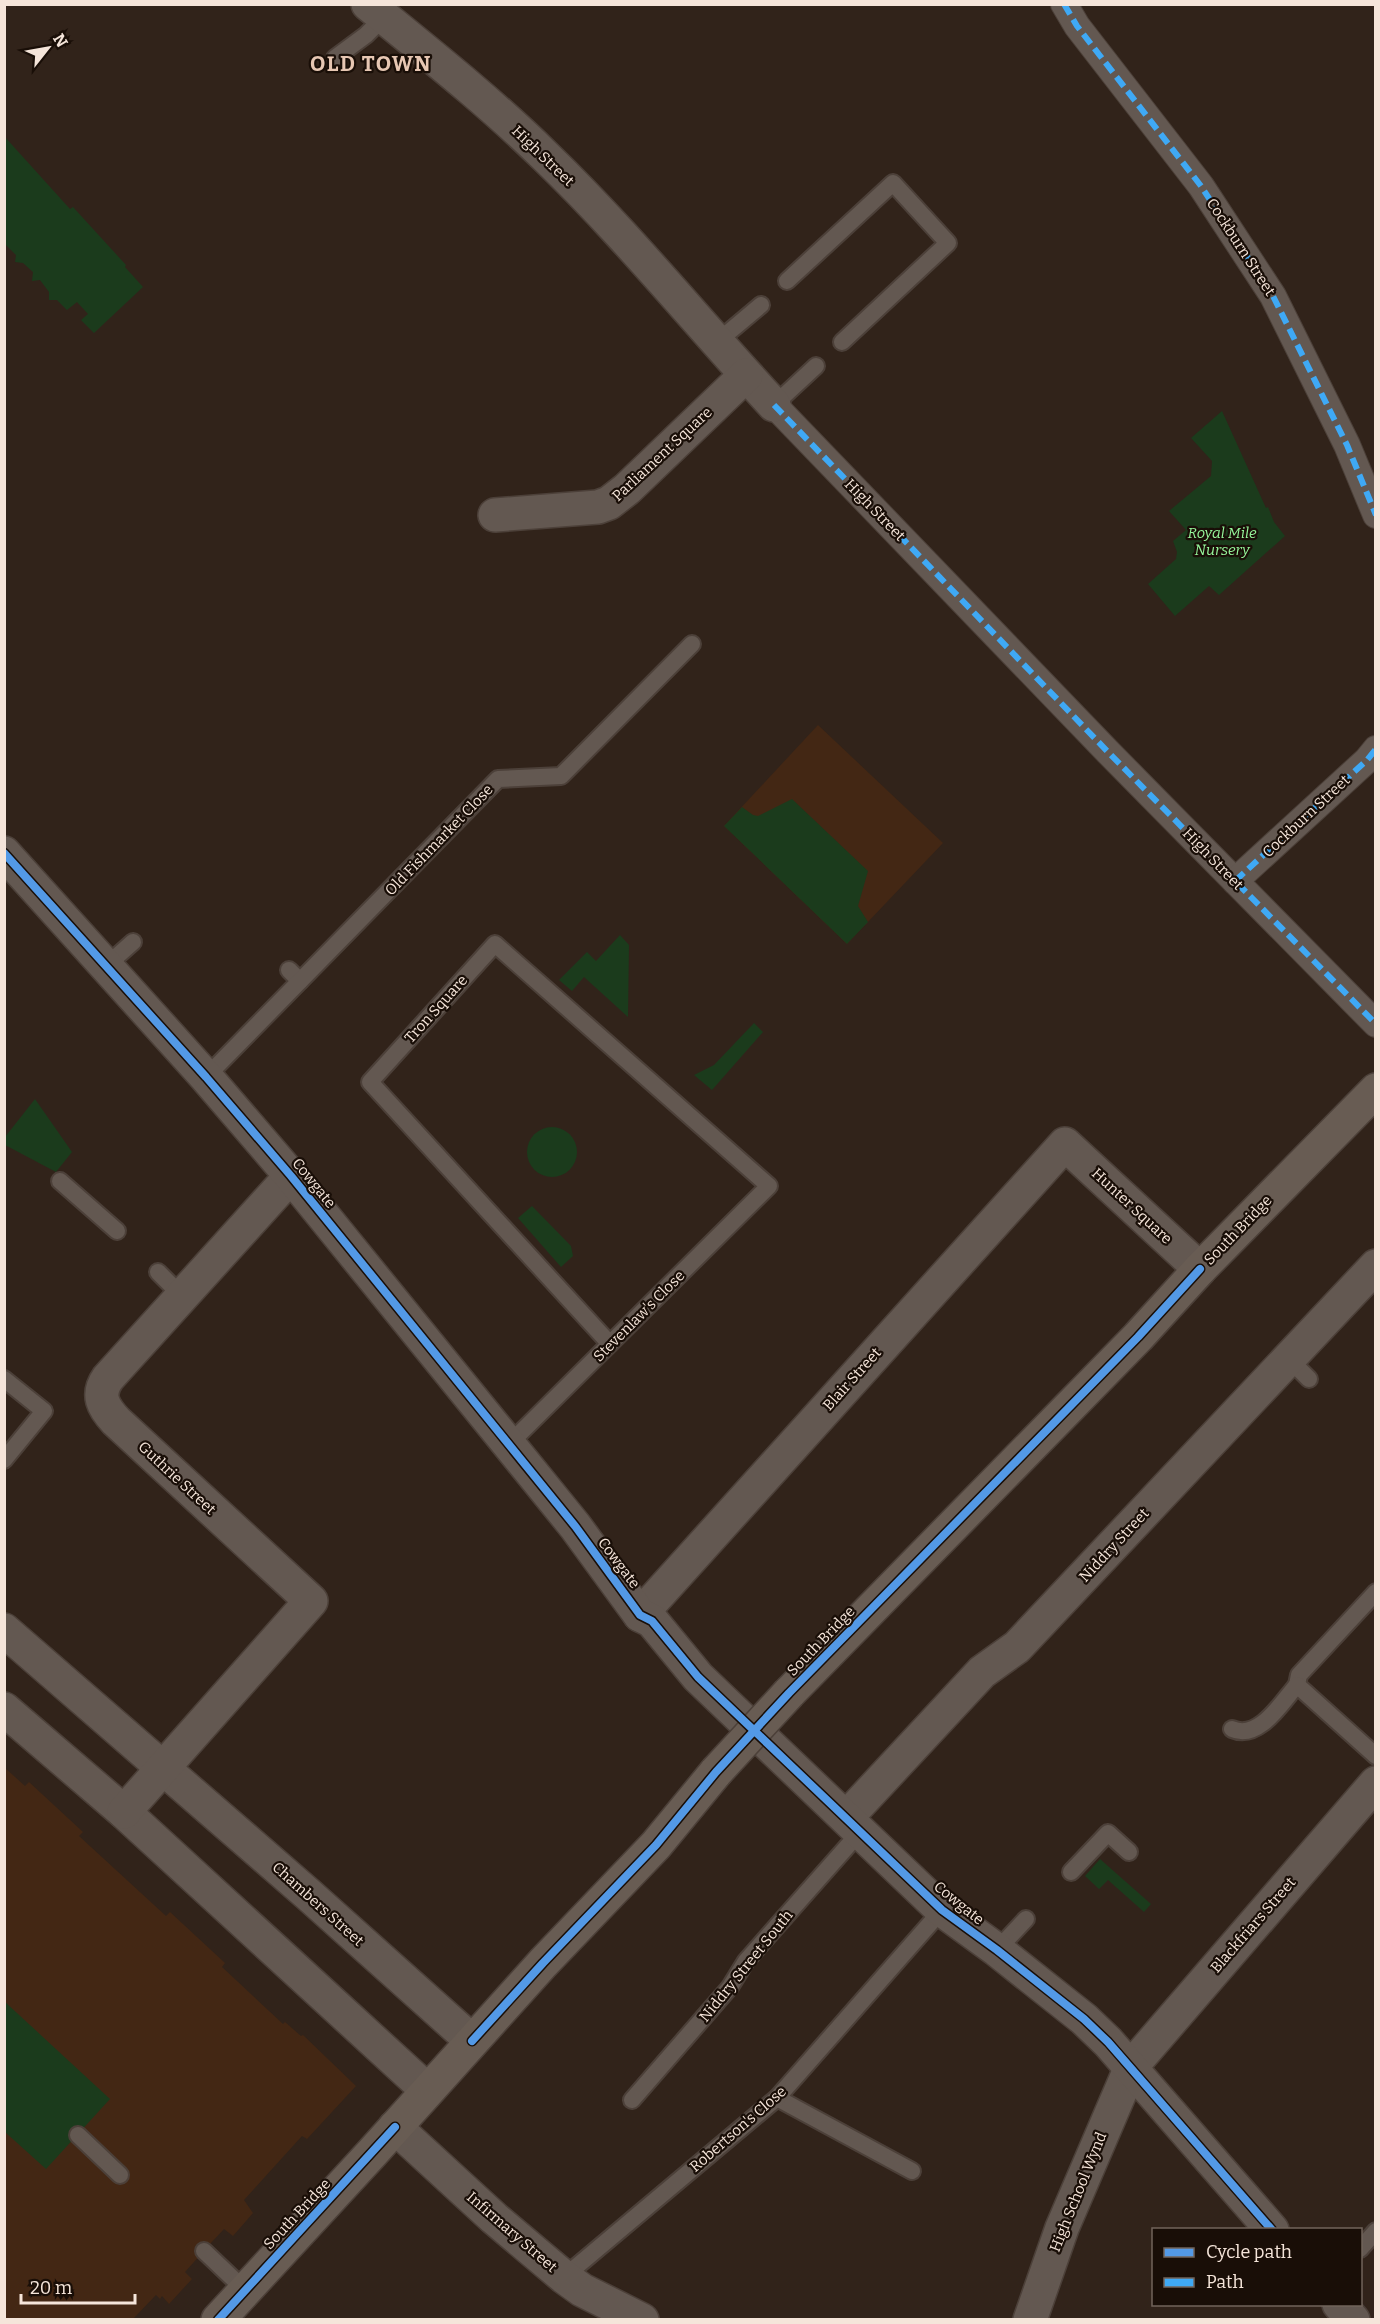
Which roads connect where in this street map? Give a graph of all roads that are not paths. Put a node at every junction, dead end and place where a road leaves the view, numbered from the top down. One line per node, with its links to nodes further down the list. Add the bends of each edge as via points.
1 (1064, 4): 12 (street, Cockburn Street, via 1201,186 1273,296 1347,445)
2 (376, 11): 3 (lane, via 366,35); 6 (street, High Street, via 544,155)
3 (335, 58)
4 (787, 281): 7 (lane, via 893,183 948,243)
5 (761, 305): 6 (lane)
6 (717, 342): 9 (street, High Street)
7 (842, 342)
8 (816, 366): 10 (lane)
9 (746, 375): 10 (street, High Street); 11 (street, Parliament Square, via 609,503)
10 (774, 405): 16 (street, High Street)
11 (495, 515)
12 (1376, 515)
13 (692, 644): 20 (lane, Old Fishmarket Close, via 561,776 498,779 295,976)
14 (1376, 749): 16 (street, Cockburn Street)
15 (4, 853): 18 (street, Cowgate)
16 (1235, 881): 19 (street, High Street)
17 (134, 942): 18 (lane)
18 (106, 966): 20 (street, Cowgate)
19 (1376, 1024)
20 (206, 1077): 23 (street, Cowgate)
21 (1376, 1090): 28 (main road, South Bridge)
22 (1065, 1144): 28 (street, Hunter Square); 36 (street, Blair Street)
23 (291, 1176): 30 (street, Guthrie Street); 33 (street, Cowgate)
24 (60, 1181): 26 (lane)
25 (769, 1186): 31 (lane, Stevenlaw's Close); 31 (lane, Tron Square, via 495,944 370,1082)
26 (117, 1231)
27 (1376, 1266): 45 (street, Niddry Street, via 1299,1369 1017,1647 982,1672)
28 (1200, 1269): 51 (main road, South Bridge, bridge, via 789,1693 656,1845)
29 (158, 1272): 30 (lane)
30 (181, 1295): 42 (street, Guthrie Street, via 108,1378 101,1402 116,1421 311,1601)
31 (610, 1344): 33 (lane, Stevenlaw's Close)
32 (4, 1379): 34 (lane, via 44,1411)
33 (508, 1445): 36 (street, Cowgate)
34 (4, 1460)
35 (1376, 1592): 38 (lane, via 1299,1675)
36 (640, 1615): 45 (street, Cowgate, via 652,1621 698,1677)
37 (4, 1630): 42 (street, Chambers Street)
38 (1297, 1685): 40 (lane, via 1260,1725 1244,1732); 41 (lane)
39 (4, 1709): 44 (street)
40 (1232, 1729)
41 (1376, 1756)
42 (162, 1768): 44 (street); 51 (street, Chambers Street)
43 (1376, 1783): 52 (street, Blackfriars Street)
44 (123, 1812): 53 (street)
45 (853, 1825): 48 (street, Cowgate); 55 (lane, Niddry Street South, via 730,1987)
46 (1129, 1852): 47 (lane, via 1108,1833)
47 (1071, 1872)
48 (942, 1910): 50 (street, Cowgate); 54 (lane, Robertson's Close)
49 (1026, 1919): 50 (lane)
50 (997, 1950): 52 (street, Cowgate, via 1084,2019)
51 (471, 2041): 53 (main road, South Bridge)
52 (1131, 2067): 60 (street, Cowgate); 69 (street, High School Wynd, via 1062,2228)
53 (427, 2090): 56 (main road, South Bridge)
54 (777, 2098): 58 (lane); 64 (lane, Robertson's Close)
55 (632, 2100)
56 (395, 2127): 64 (street, Infirmary Street); 65 (main road, South Bridge)
57 (78, 2135): 59 (lane)
58 (912, 2171)
59 (120, 2175)
60 (1271, 2228)
61 (1376, 2231): 62 (lane)
62 (1362, 2247)
63 (204, 2251): 65 (lane)
64 (564, 2277): 68 (street, Infirmary Street)
65 (245, 2290): 67 (main road, South Bridge)
66 (1341, 2306): 70 (street)
67 (218, 2319)
68 (642, 2319)
69 (1030, 2319)
70 (1353, 2319)

